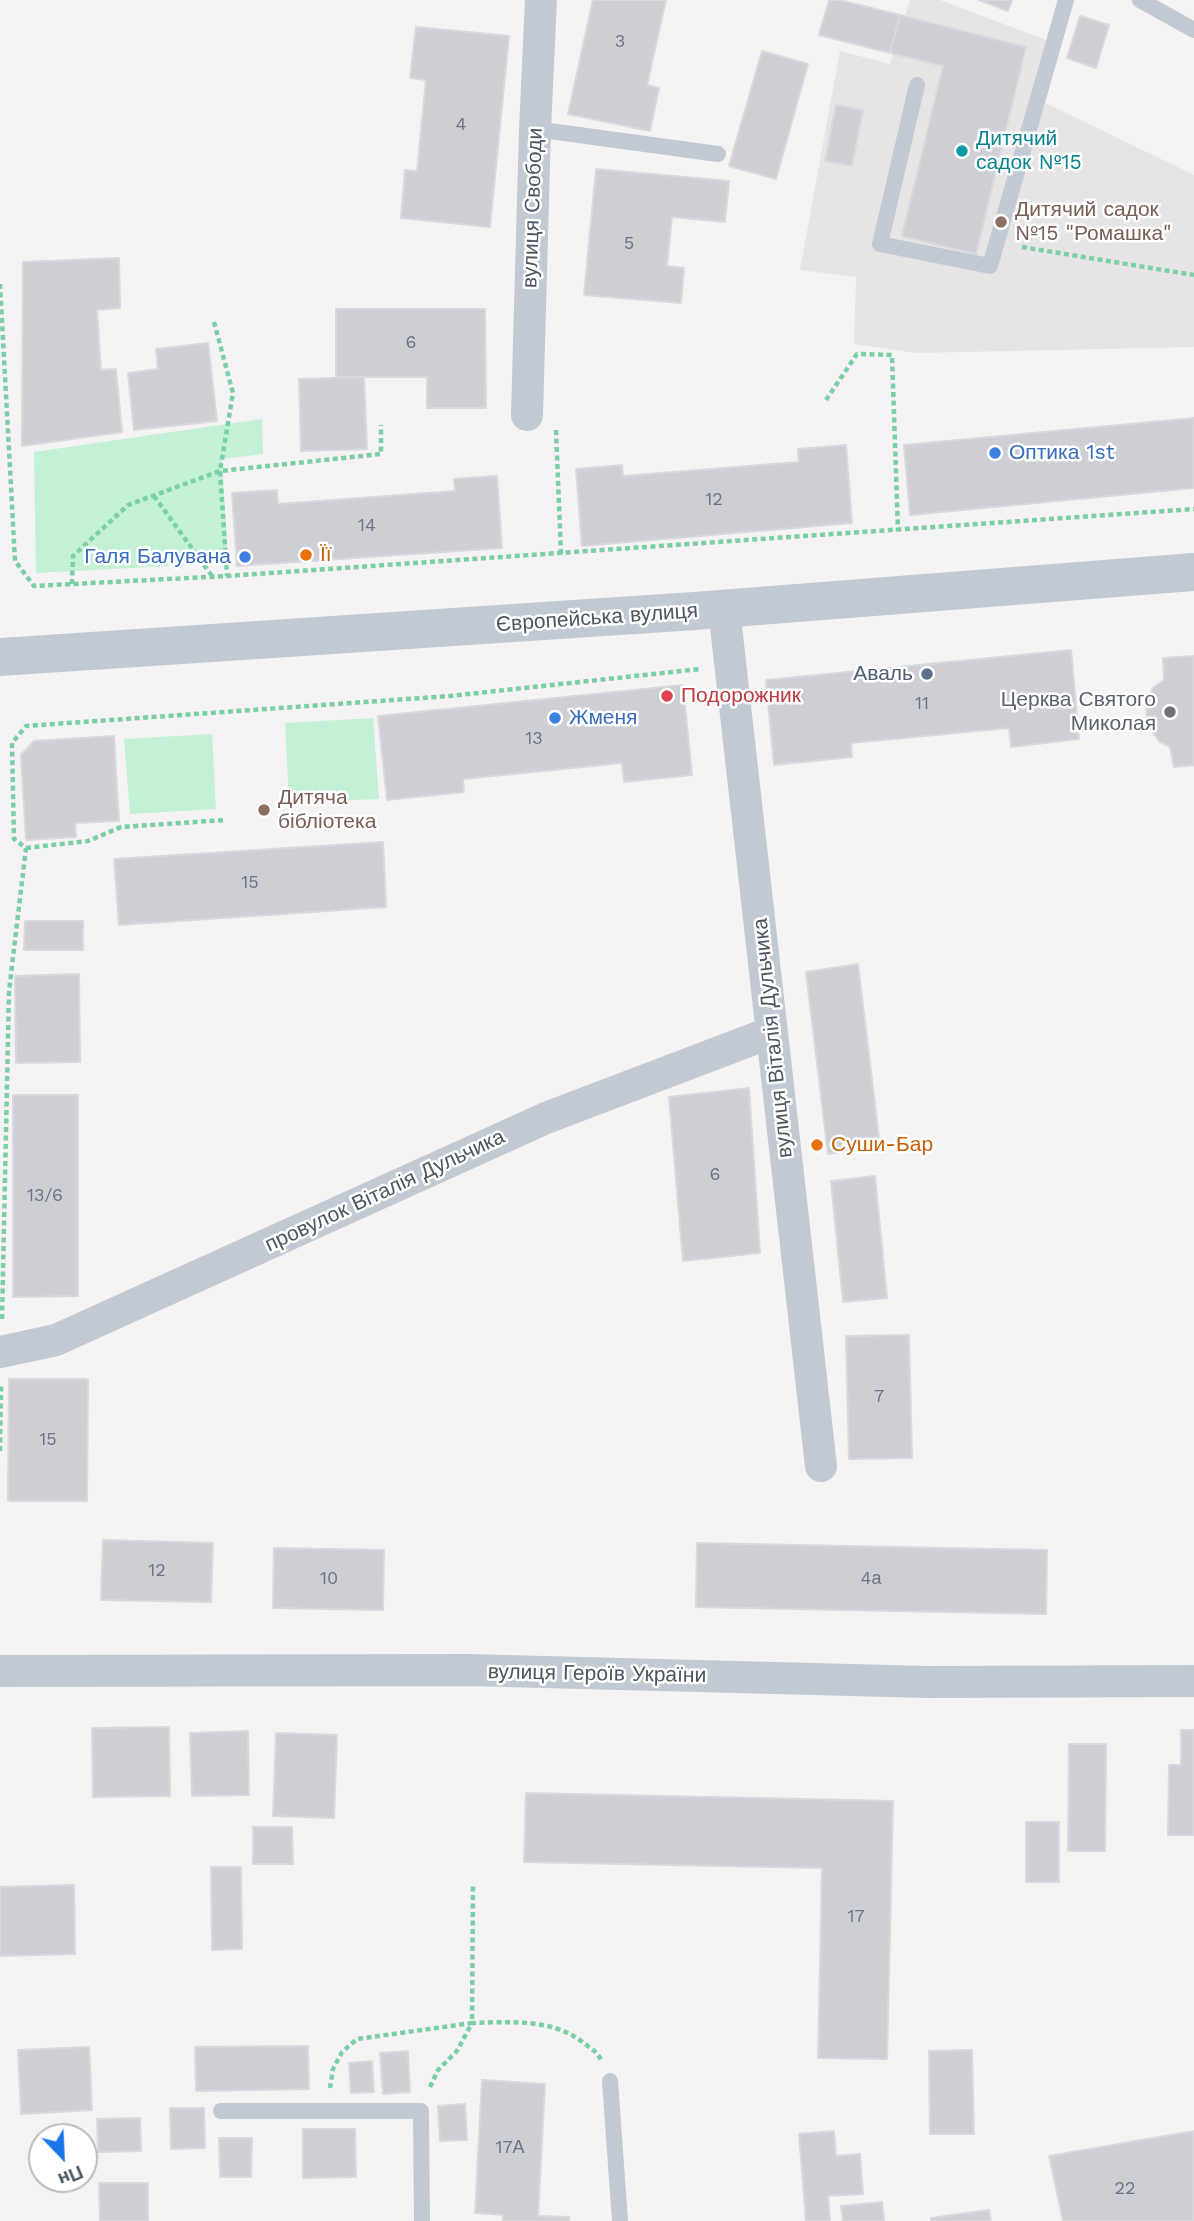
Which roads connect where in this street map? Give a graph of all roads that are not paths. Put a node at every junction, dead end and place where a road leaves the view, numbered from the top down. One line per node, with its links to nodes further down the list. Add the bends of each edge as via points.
1 (541, 0): 6 (street, вулиця Свободи)
2 (1066, 0): 5 (lane, via 990,266 880,244)
3 (1140, 0): 4 (lane)
4 (1194, 30)
5 (917, 85)
6 (535, 129): 7 (lane); 8 (street, вулиця Свободи)
7 (718, 154)
8 (542, 421)
9 (1194, 572): 10 (street, Європейська вулиця)
10 (724, 609): 11 (street, Європейська вулиця); 12 (street, вулиця Віталія Дульчика)
11 (0, 657)
12 (772, 1032): 13 (street, провулок Віталія Дульчика, via 545,1118 57,1340); 14 (street, вулиця Віталія Дульчика)
13 (1, 1352)
14 (821, 1466)
15 (0, 1671): 16 (street, вулиця Героїв України, via 467,1670 928,1682)
16 (1194, 1681)
17 (610, 2081): 20 (lane)
18 (221, 2111): 19 (lane, via 421,2111)
19 (422, 2221)
20 (620, 2221)

